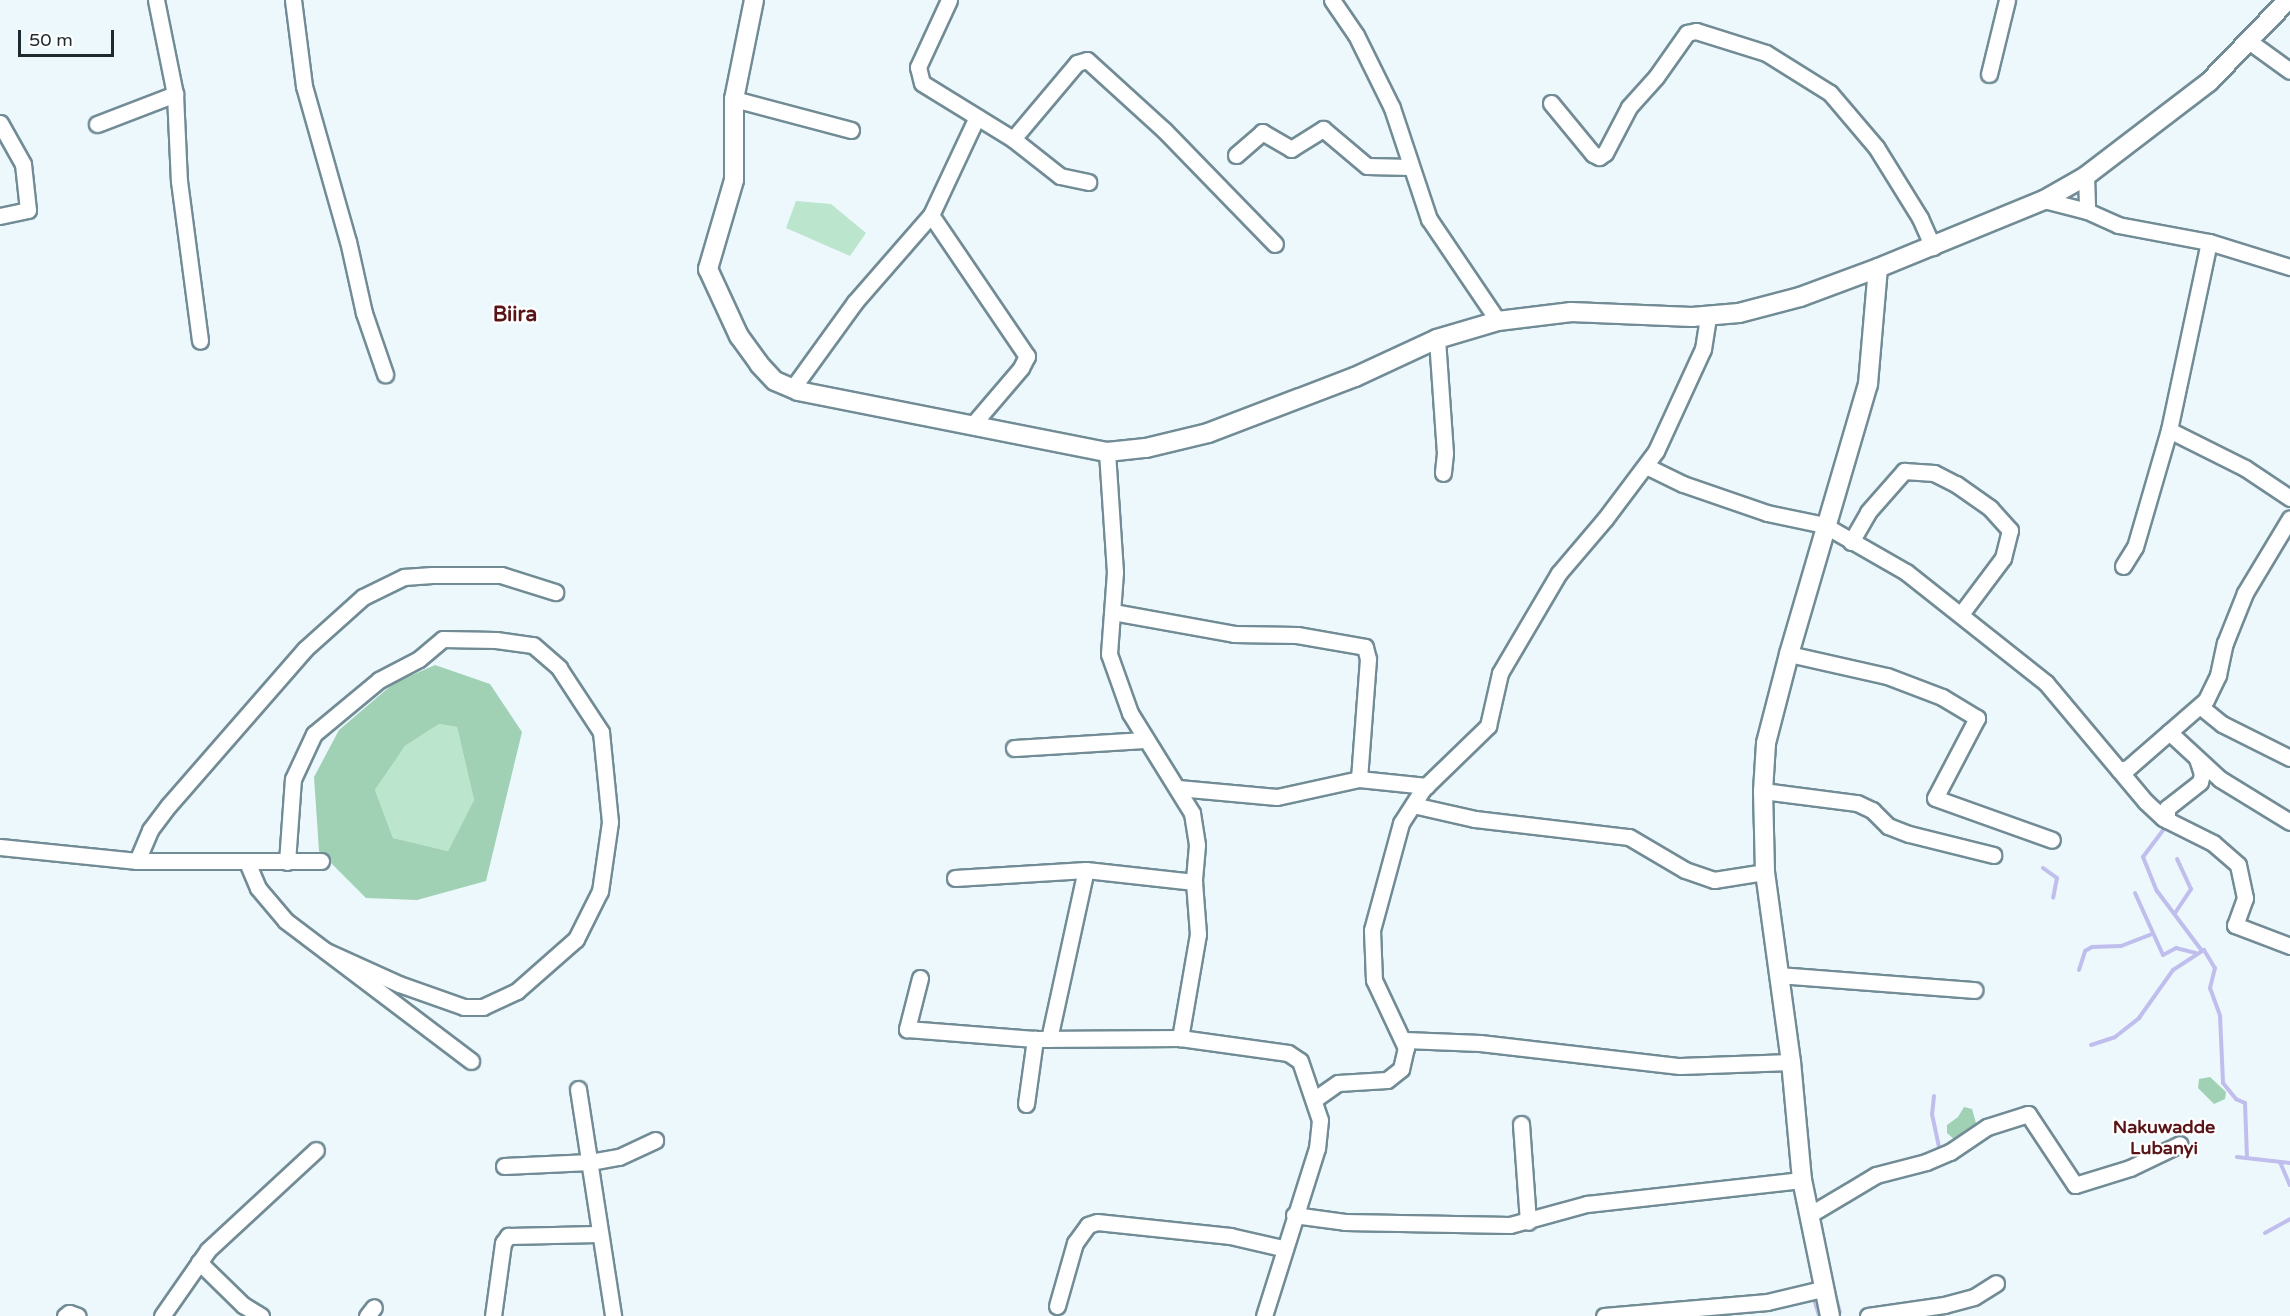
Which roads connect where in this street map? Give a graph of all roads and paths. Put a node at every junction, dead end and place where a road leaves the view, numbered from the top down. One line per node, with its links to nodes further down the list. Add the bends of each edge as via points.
1 (156, 0): 11 (street)
2 (293, 0): 36 (street, via 304,86 364,313)
3 (754, 0): 12 (street)
4 (950, 0): 14 (street, via 918,75 925,86)
5 (1332, 0): 20 (street, via 1356,35 1392,108)
6 (2007, 0): 10 (street)
7 (2288, 0): 8 (street)
8 (2250, 42): 9 (street); 21 (street, via 2171,115)
9 (2290, 71)
10 (1989, 74)
11 (175, 94): 16 (street); 35 (street, via 179,181)
12 (734, 99): 17 (street); 37 (street, via 734,180 708,269 748,350 766,373)
13 (1551, 103): 29 (street, via 1599,157 1605,153 1629,108 1687,33 1696,31 1766,53 1819,83 1868,137 1920,218)
14 (977, 117): 18 (street); 25 (street)
15 (0, 123): 26 (street, via 23,164 28,210)
16 (97, 124)
17 (851, 130)
18 (1013, 139): 22 (street, via 1060,177); 28 (street, via 1077,63 1088,60 1164,130)
19 (1236, 155): 20 (street, via 1262,132 1291,149 1323,129 1367,166)
20 (1411, 167): 33 (street, via 1430,219)
21 (2086, 176): 23 (street); 24 (street)
22 (1088, 182)
23 (2044, 200): 24 (street); 29 (street)
24 (2087, 211): 27 (street, via 2118,225)
25 (931, 215): 37 (street, via 855,302); 38 (street, via 1027,356)
26 (0, 216)
27 (2209, 242): 30 (street); 39 (street)
28 (1275, 244)
29 (1933, 247): 31 (street)
30 (2290, 267)
31 (1878, 268): 32 (street, via 1759,309); 45 (street, via 1868,384)
32 (1708, 315): 33 (street, via 1571,312); 41 (street, via 1703,349 1664,436)
33 (1498, 321): 34 (street)
34 (1437, 339): 40 (street, via 1355,377 1208,433 1146,448); 42 (street)
35 (200, 340)
36 (385, 374)
37 (792, 389): 38 (street, via 913,415)
38 (974, 423): 40 (street)
39 (2169, 430): 43 (street, via 2245,468); 47 (street, via 2135,547)
40 (1107, 452): 49 (street, via 1114,541)
41 (1646, 466): 45 (street, via 1683,484 1767,513); 60 (street, via 1559,573 1500,673 1488,726)
42 (1443, 473)
43 (2290, 498)
44 (2290, 518): 52 (street, via 2245,593 2225,643 2218,675)
45 (1824, 525): 46 (street); 51 (street)
46 (1851, 542): 50 (street, via 1906,572); 50 (street, via 1868,512 1904,471 1934,472 1956,484 1990,508 2010,530 2003,558)
47 (2123, 566)
48 (555, 592): 69 (street, via 501,575 432,575 404,577 363,597 304,649 169,805 150,830)
49 (1113, 612): 54 (street, via 1108,645 1113,669); 59 (street, via 1234,634 1297,635 1365,647 1368,659)
50 (1961, 614): 58 (street, via 2046,683)
51 (1789, 654): 62 (street, via 1766,743); 66 (street, via 1887,676 1942,697 1977,718 1935,798)
52 (2200, 707): 53 (street); 56 (street, via 2222,724)
53 (2169, 732): 57 (street); 58 (street, via 2128,768)
54 (1145, 740): 55 (street); 61 (street)
55 (1014, 748)
56 (2290, 758)
57 (2198, 759): 64 (street, via 2200,782 2167,808); 65 (street, via 2232,788)
58 (2120, 770): 64 (street)
59 (1359, 778): 60 (street); 61 (street, via 1276,797)
60 (1427, 786): 63 (street)
61 (1178, 788): 76 (street, via 1197,828)
62 (1763, 791): 68 (street, via 1857,803 1872,810 1888,826 1909,834); 74 (street)
63 (1413, 805): 74 (street, via 1475,819 1629,837 1685,870 1714,880); 84 (street, via 1401,823 1372,930 1374,980)
64 (2167, 820): 77 (street, via 2213,843 2238,865 2243,874 2245,898 2235,925)
65 (2290, 822)
66 (2052, 840)
67 (0, 847): 69 (street)
68 (1994, 855)
69 (137, 861): 71 (street)
70 (321, 861): 72 (street)
71 (247, 862): 72 (street); 78 (street, via 271,906)
72 (287, 862): 78 (street, via 293,779 314,734 379,680 419,659 443,639 533,645 559,668 601,732 610,822 600,891 576,939 517,992 483,1007 464,1007 399,984)
73 (1086, 870): 75 (street); 76 (street); 83 (street)
74 (1765, 872): 79 (street)
75 (955, 878)
76 (1194, 882): 82 (street, via 1198,934)
77 (2290, 946)
78 (326, 951): 85 (street, via 351,974)
79 (1779, 975): 81 (street); 86 (street)
80 (920, 978): 83 (street, via 907,1029)
81 (1974, 990)
82 (1180, 1038): 83 (street); 88 (street, via 1294,1056 1304,1067)
83 (1042, 1040): 89 (street)
84 (1405, 1040): 86 (street, via 1480,1043 1680,1066); 88 (street, via 1406,1058 1395,1076 1338,1083)
85 (471, 1061)
86 (1791, 1062): 96 (street)
87 (578, 1089): 94 (street)
88 (1315, 1099): 97 (street, via 1320,1120 1317,1148)
89 (1026, 1104)
90 (1521, 1124): 99 (street)
91 (654, 1140): 94 (street, via 619,1157)
92 (2180, 1144): 98 (street, via 2130,1168 2075,1185 2028,1114 1988,1127 1950,1152 1926,1162 1876,1175)
93 (316, 1150): 102 (street)
94 (590, 1162): 95 (street); 100 (street)
95 (504, 1166)
96 (1802, 1180): 98 (street); 99 (street, via 1587,1204)
97 (1294, 1215): 99 (street, via 1346,1222); 101 (street)
98 (1809, 1215): 104 (street)
99 (1528, 1222)
100 (598, 1234): 110 (street, via 508,1236 503,1243); 111 (street)
101 (1282, 1248): 105 (street, via 1230,1236 1097,1222 1088,1225 1075,1243); 112 (street)
102 (199, 1262): 108 (street); 109 (street, via 243,1305)
103 (1996, 1282): 115 (street, via 1974,1297 1944,1305)
104 (1822, 1289): 113 (street, via 1767,1302); 114 (street)
105 (1057, 1306)
106 (65, 1316): 107 (street)
107 (78, 1316)
108 (162, 1316)
109 (261, 1316)
110 (493, 1316)
111 (612, 1316)
112 (1264, 1316)
113 (1604, 1316)
114 (1830, 1316)
115 (1868, 1316)

